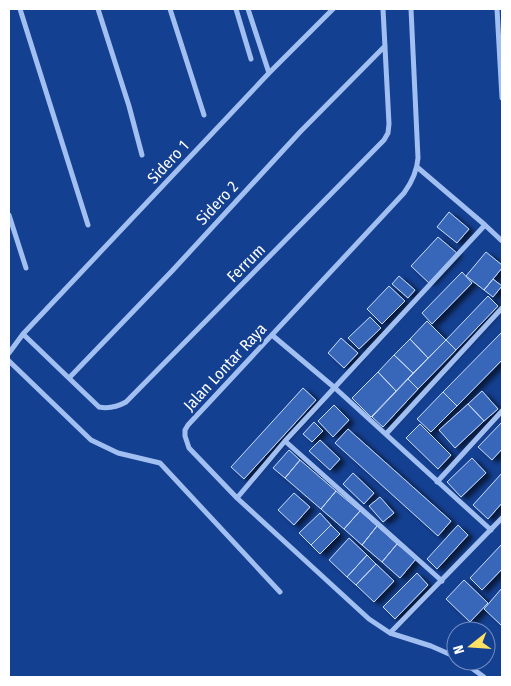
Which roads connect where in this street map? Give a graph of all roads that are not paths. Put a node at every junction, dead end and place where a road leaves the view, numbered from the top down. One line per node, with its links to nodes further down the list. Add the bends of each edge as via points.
1 (20, 9): 19 (street)
2 (98, 9): 16 (street)
3 (170, 9): 15 (street)
4 (236, 9): 11 (street)
5 (248, 9): 12 (street)
6 (333, 9): 12 (street, Sidero 1)
7 (383, 9): 10 (street, Ferrum)
8 (411, 9): 17 (street, Jalan Lontar Raya)
9 (497, 9): 13 (street)
10 (385, 46): 28 (street, Sidero 2); 28 (street, Ferrum, via 389,124 384,140 126,402 108,408 99,407)
11 (252, 59)
12 (269, 73): 24 (street, Sidero 1)
13 (502, 84): 14 (street)
14 (502, 98)
15 (204, 115)
16 (142, 154)
17 (417, 167): 20 (street); 25 (street, Jalan Lontar Raya, via 404,193)
18 (9, 215): 22 (street)
19 (88, 225)
20 (485, 225): 21 (street); 29 (street)
21 (502, 241)
22 (26, 268)
23 (502, 308): 31 (street)
24 (23, 334): 26 (street, Sidero 1); 28 (street, Ferrum)
25 (272, 334): 29 (street); 34 (street, Jalan Lontar Raya, via 186,430 189,448)
26 (9, 353)
27 (9, 360): 38 (street, via 92,440 118,453 160,463)
28 (69, 378)
29 (335, 388): 31 (street); 32 (street)
30 (502, 411): 33 (street)
31 (386, 434): 33 (street)
32 (285, 441): 34 (street); 37 (street)
33 (437, 482): 36 (street)
34 (237, 498): 39 (street, Jalan Lontar Raya, via 369,619)
35 (502, 518): 36 (street)
36 (491, 530): 37 (street)
37 (442, 581): 39 (street)
38 (280, 592)
39 (390, 633): 40 (street, Jalan Lontar Raya)
40 (446, 653)

